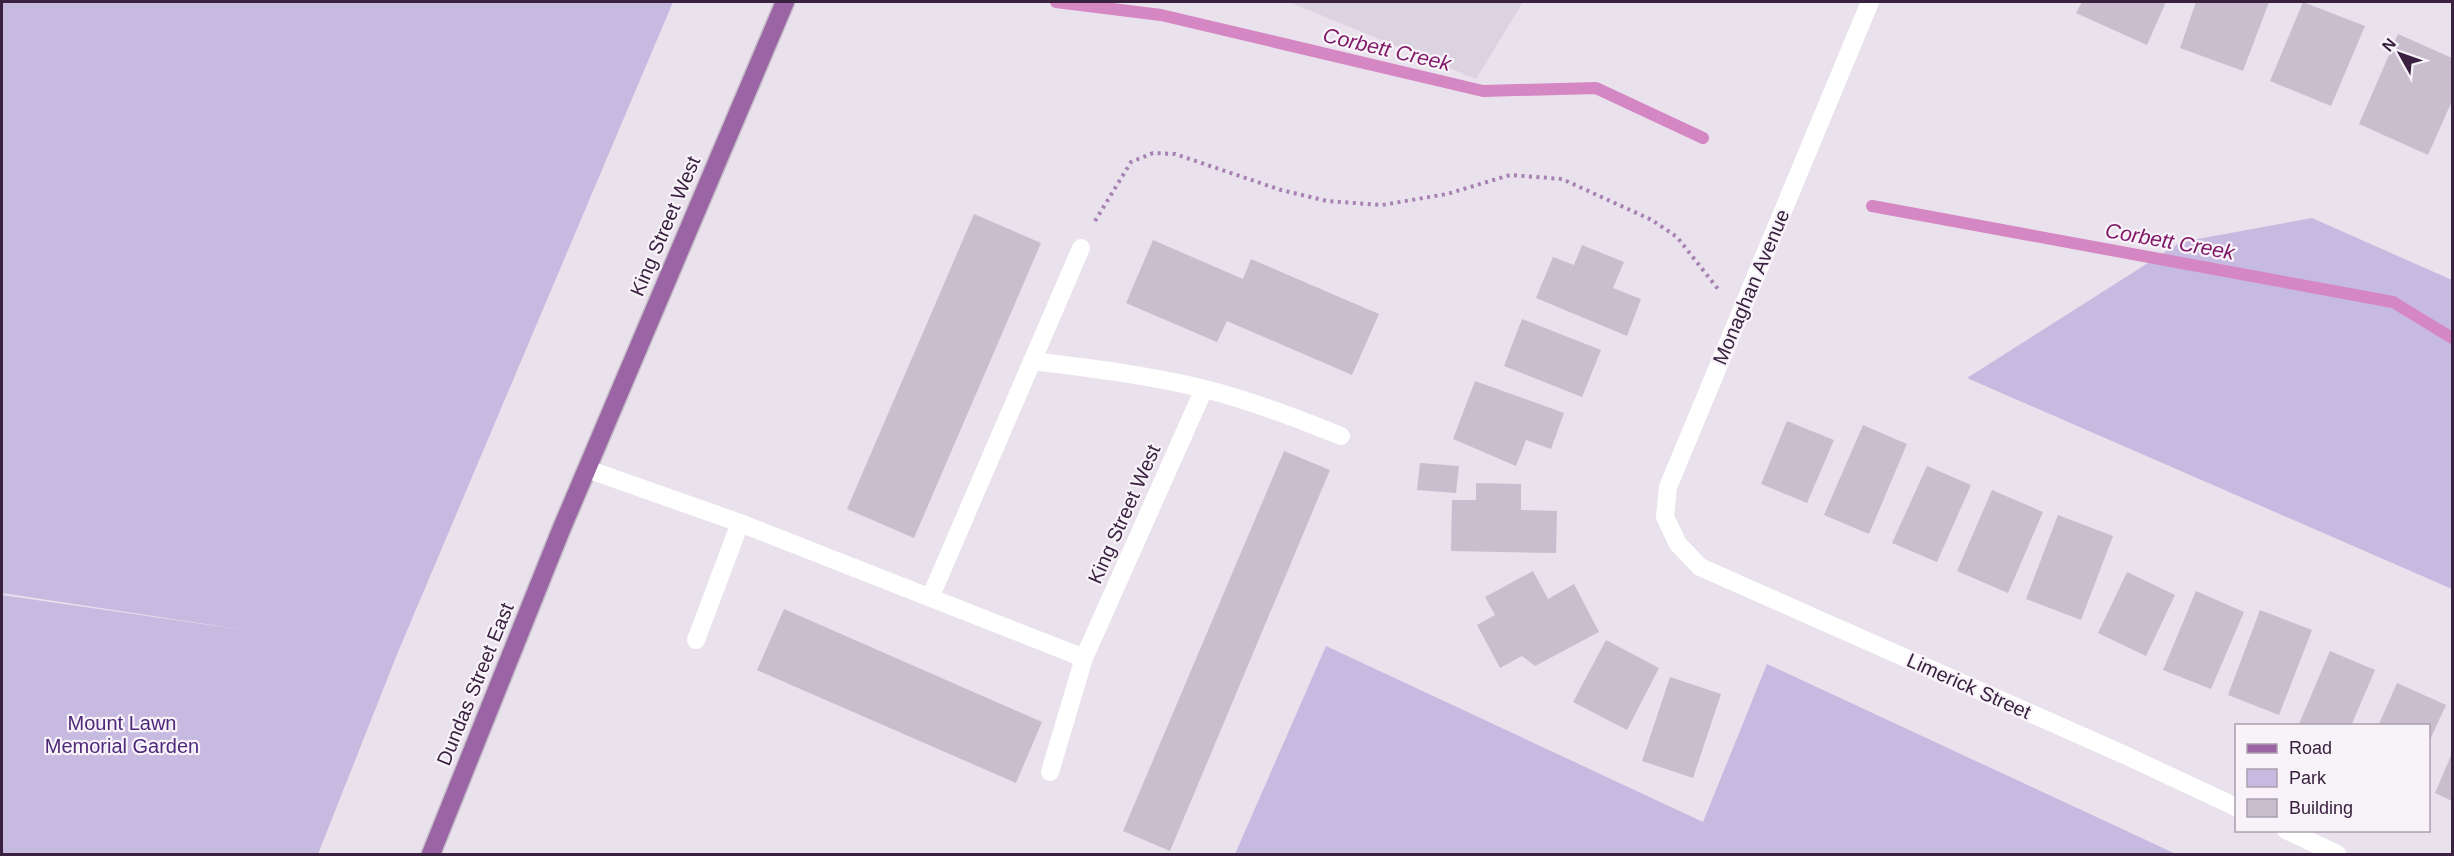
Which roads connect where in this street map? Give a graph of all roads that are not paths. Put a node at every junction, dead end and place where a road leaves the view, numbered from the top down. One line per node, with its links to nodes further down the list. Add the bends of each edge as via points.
1 (785, 2): 7 (main road, King Street West)
2 (1870, 2): 10 (street, Monaghan Avenue, via 1668,487 1665,517 1678,544)
3 (1081, 248): 4 (street)
4 (1032, 361): 5 (street, via 1106,369); 11 (street)
5 (1204, 389): 6 (street, via 1273,409); 13 (street, King Street West)
6 (1341, 436)
7 (587, 469): 8 (street); 9 (main road, King Street West)
8 (740, 523): 11 (street); 12 (street)
9 (561, 530): 17 (main road, Dundas Street East)
10 (1700, 567): 15 (street, Limerick Street)
11 (930, 597): 13 (street)
12 (696, 640)
13 (1084, 658): 14 (street, King Street West)
14 (1050, 772)
15 (2235, 807)
16 (2288, 832): 18 (street)
17 (431, 855)
18 (2337, 855)

